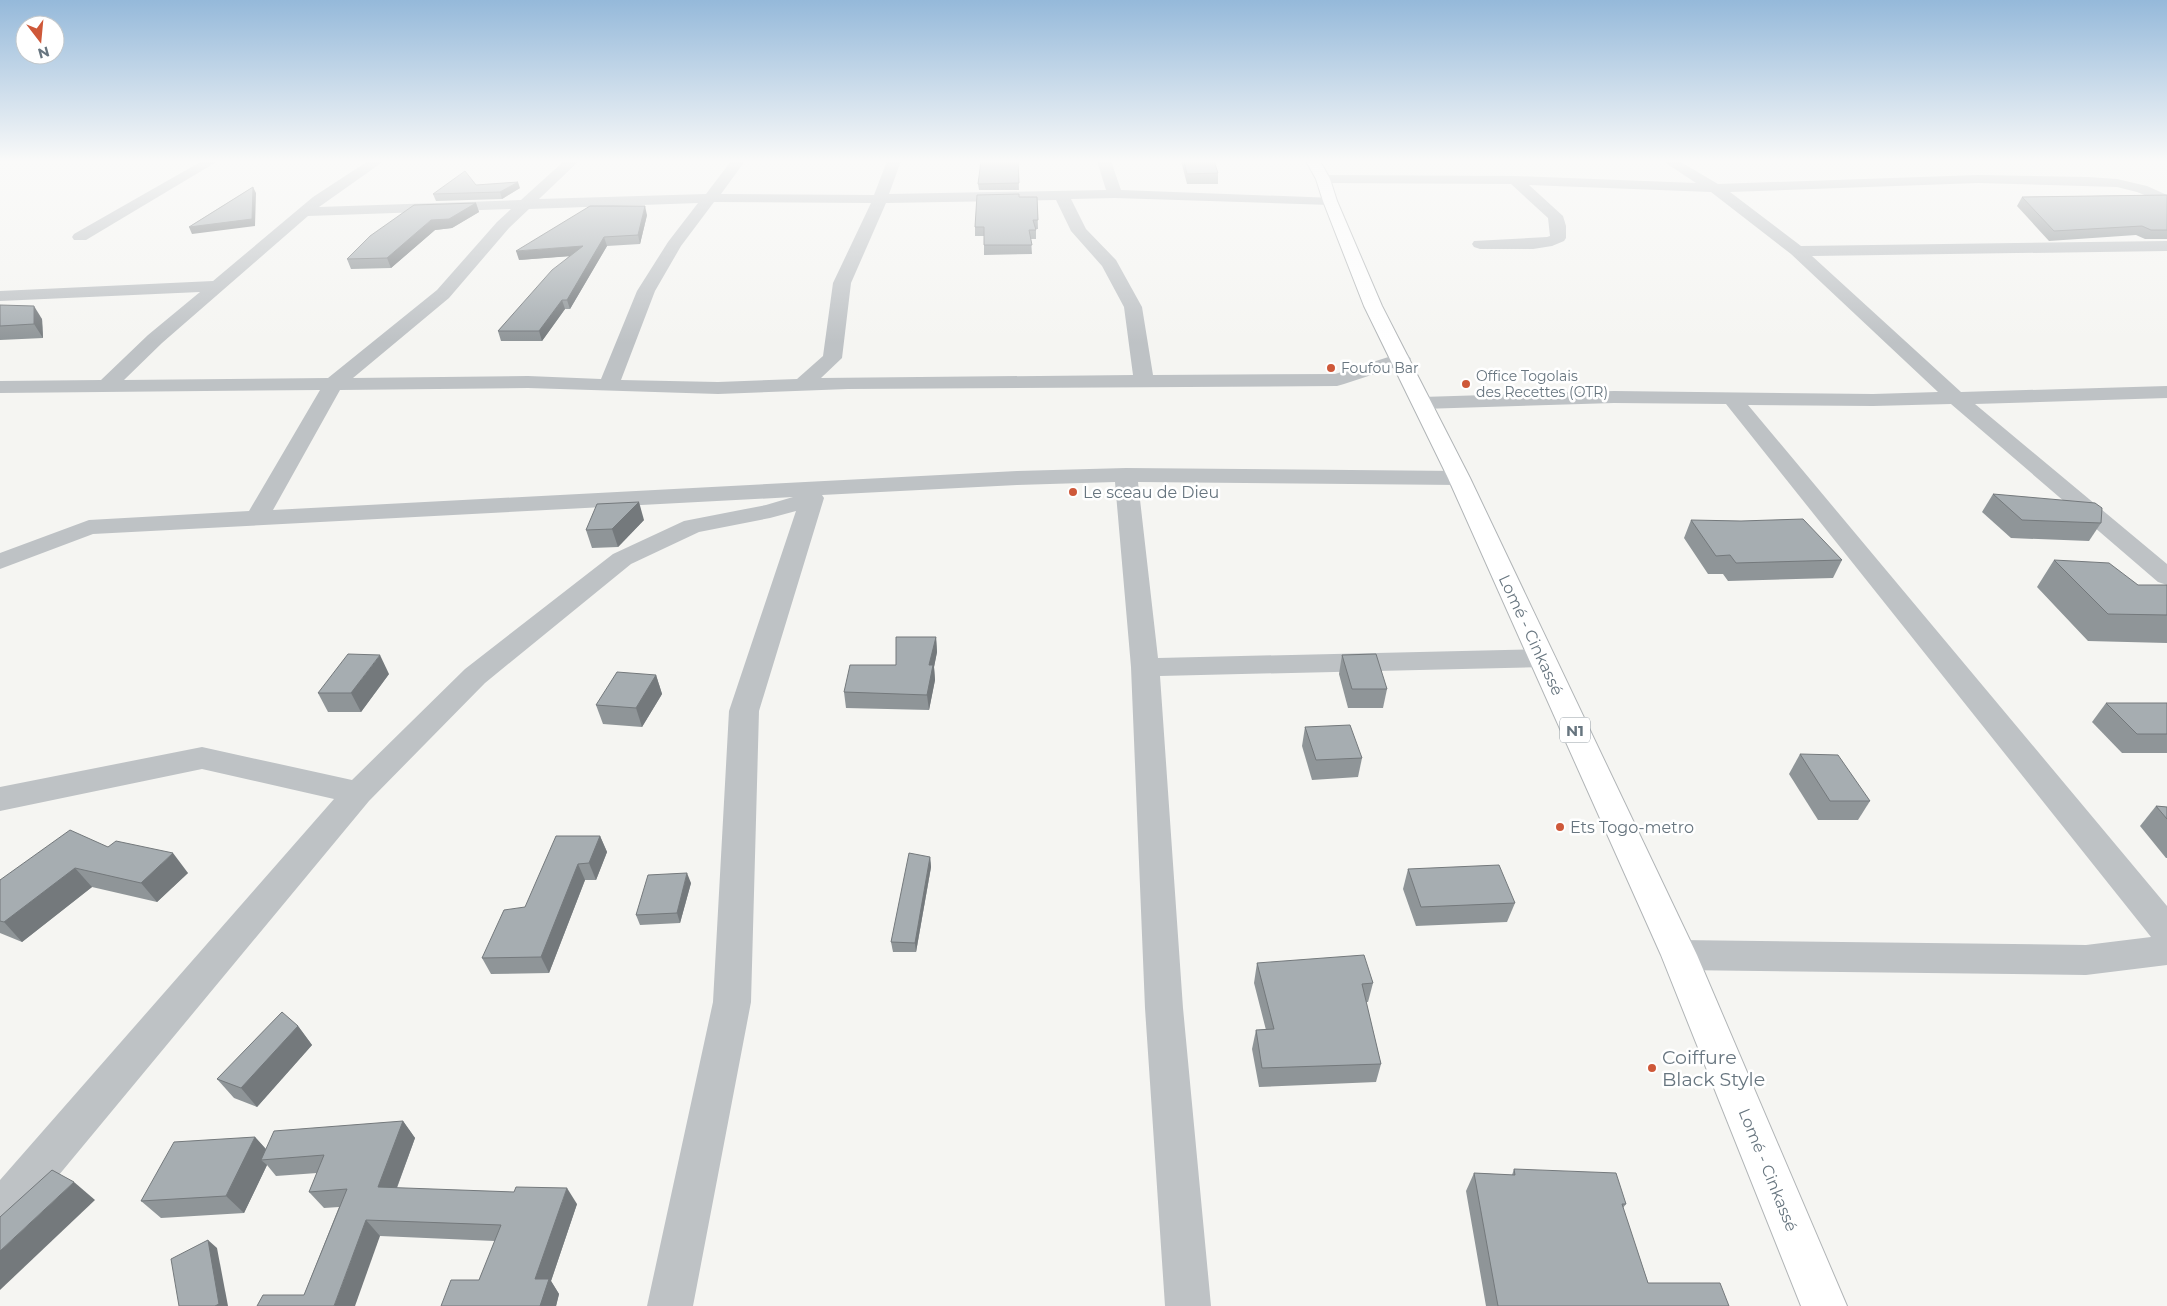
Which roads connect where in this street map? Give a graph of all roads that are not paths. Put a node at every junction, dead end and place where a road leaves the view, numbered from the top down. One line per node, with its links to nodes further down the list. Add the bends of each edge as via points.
1 (107, 222): 10 (street)
2 (294, 222): 14 (street)
3 (506, 222): 18 (street, via 443,294)
4 (691, 222): 19 (street, via 646,291)
5 (870, 222): 20 (street, via 842,283 832,358)
6 (1075, 222): 17 (street, via 1110,264 1133,307)
7 (1339, 222): 16 (highway, Lomé - Cinkassé / N1, via 1373,306)
8 (1557, 222): 11 (street, via 1558,238 1555,241)
9 (1762, 222): 13 (street)
10 (80, 238)
11 (1480, 244)
12 (2167, 246): 13 (street)
13 (1797, 250): 24 (street)
14 (218, 286): 15 (street); 21 (street)
15 (0, 296)
16 (1401, 359): 17 (street, via 1337,380); 26 (highway, Lomé - Cinkassé / N1)
17 (1144, 380): 20 (street)
18 (334, 383): 19 (street); 21 (street); 30 (street)
19 (610, 384): 20 (street, via 718,388)
20 (803, 384)
21 (106, 386): 22 (street)
22 (0, 387)
23 (2167, 392): 24 (street)
24 (1955, 398): 25 (street); 32 (street)
25 (1732, 399): 26 (street, via 1614,397); 37 (street)
26 (1422, 403): 28 (highway, Lomé - Cinkassé / N1)
27 (1126, 475): 28 (street); 29 (street, via 1017,478); 34 (street)
28 (1459, 478): 33 (highway, Lomé - Cinkassé / N1)
29 (813, 494): 30 (street); 35 (street, via 770,511 692,526 622,559 474,676); 41 (street, via 744,711 732,1002)
30 (257, 518): 31 (street, via 89,527)
31 (0, 562)
32 (2167, 577)
33 (1542, 658): 34 (street); 39 (highway, Lomé - Cinkassé / N1)
34 (1145, 667): 42 (street, via 1164,1008)
35 (358, 793): 36 (street, via 202,758); 40 (street)
36 (0, 799)
37 (2167, 931)
38 (2167, 950): 39 (street, via 2086,960)
39 (1679, 955): 43 (highway, Lomé - Cinkassé / N1)
40 (0, 1213)
41 (670, 1306)
42 (1188, 1306)
43 (1824, 1306)

